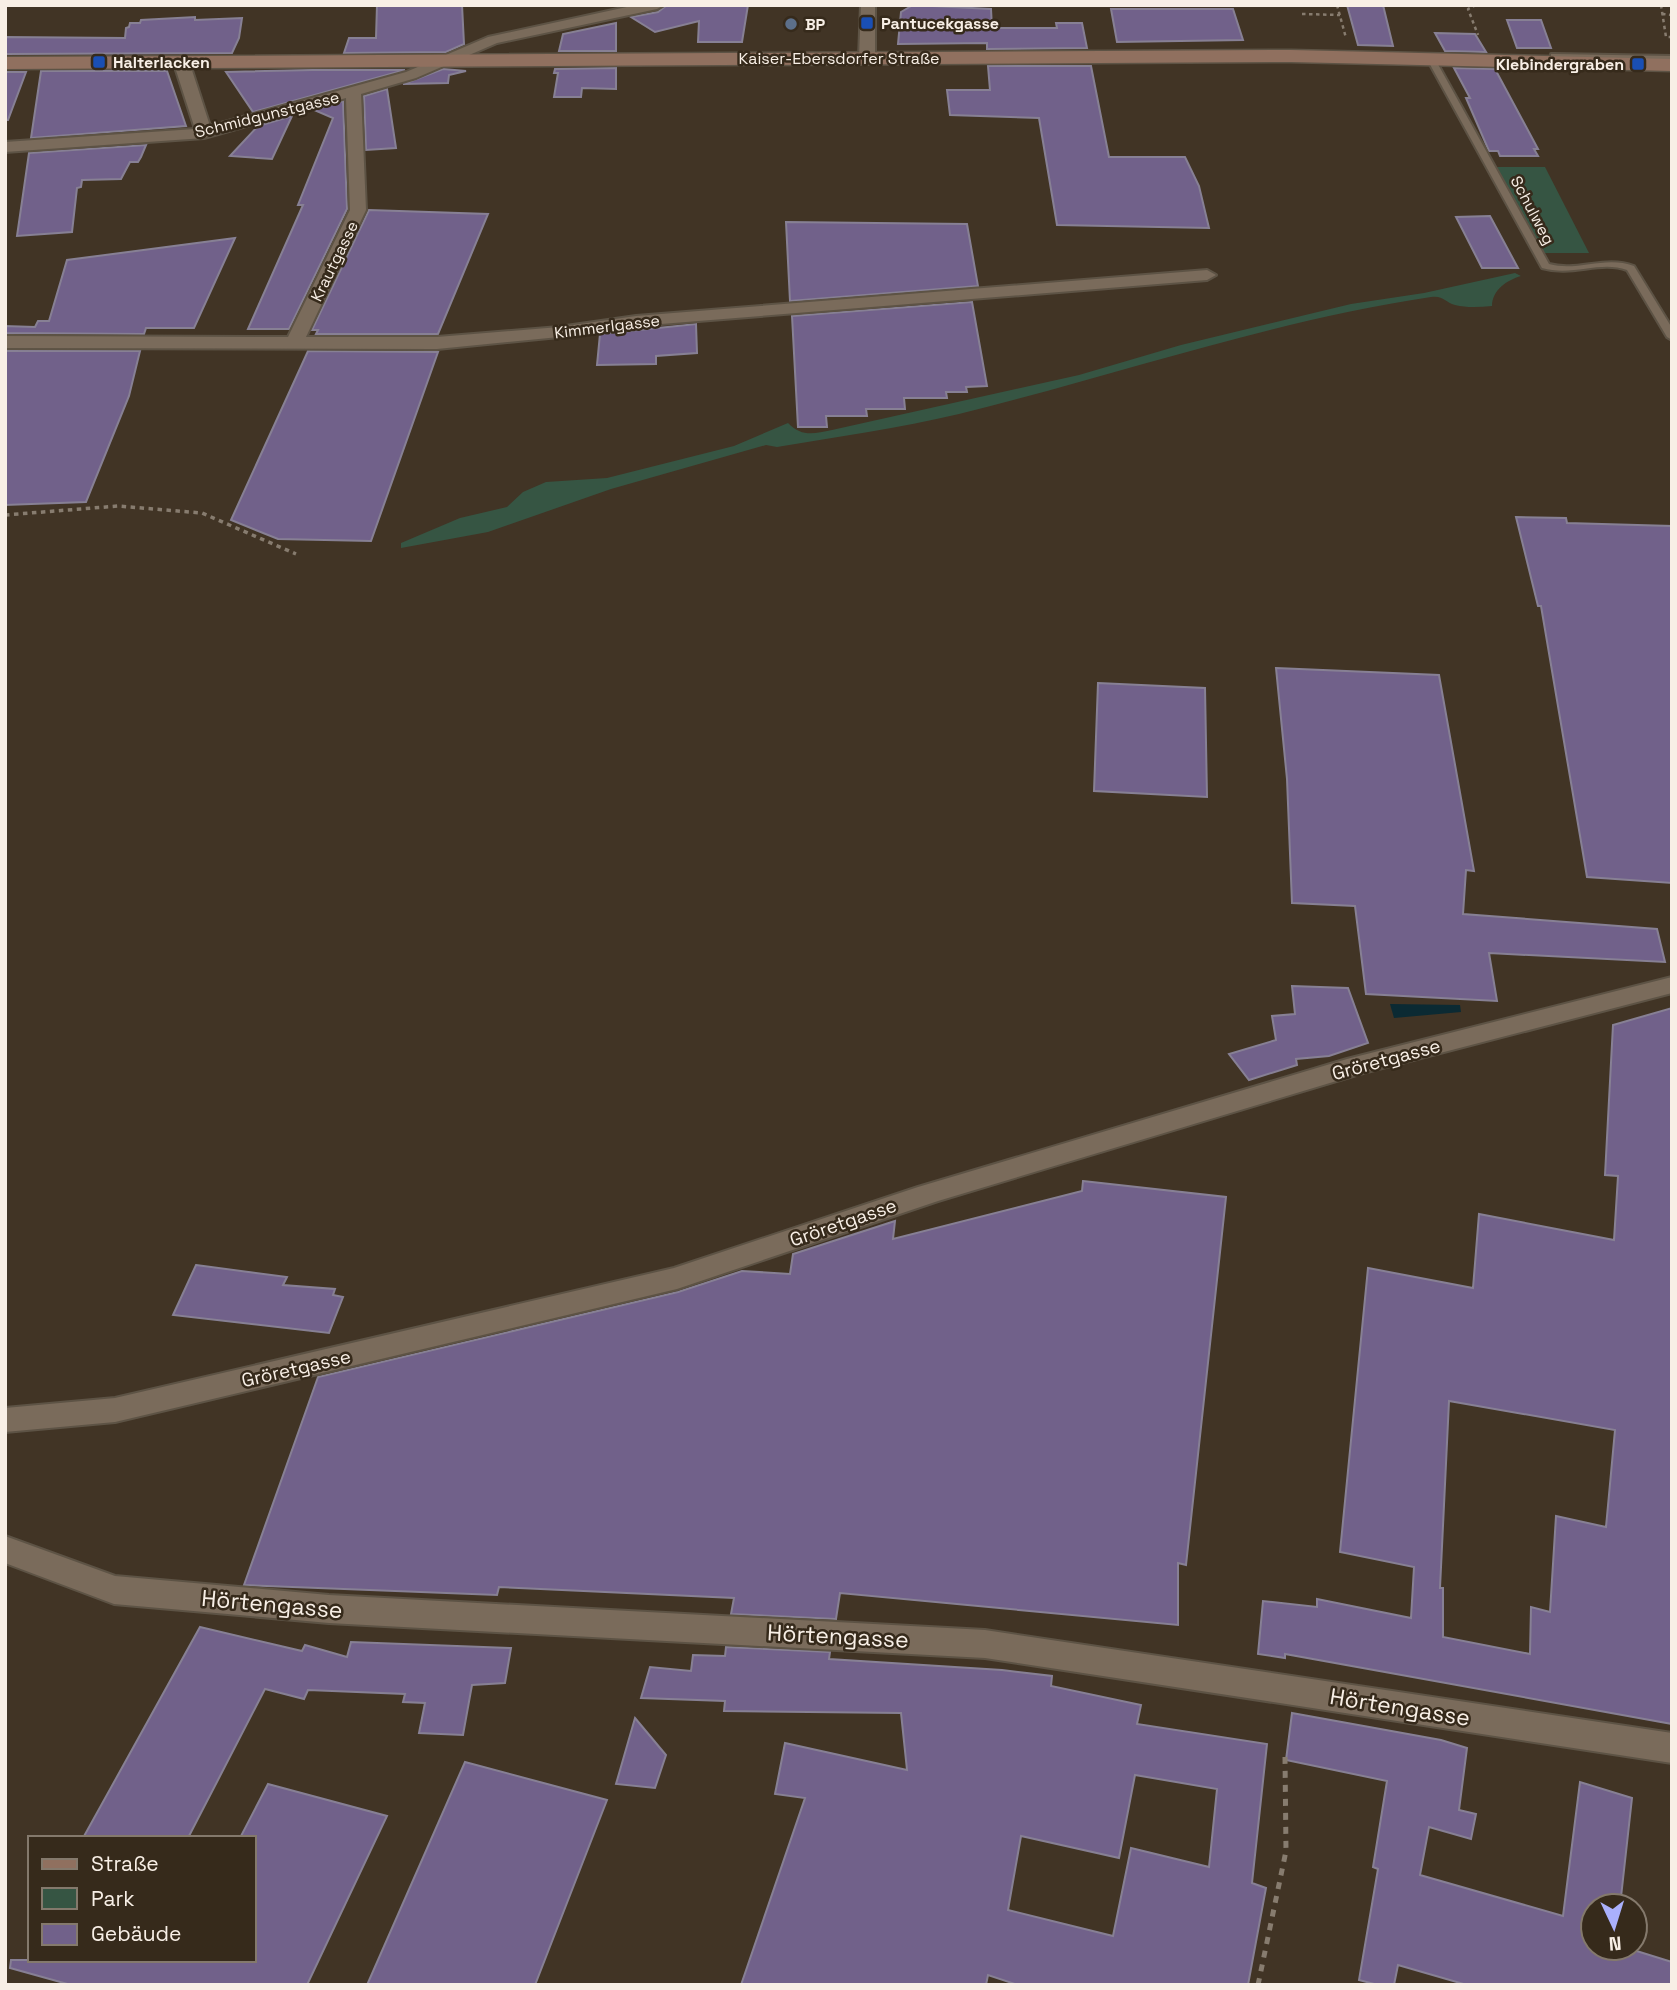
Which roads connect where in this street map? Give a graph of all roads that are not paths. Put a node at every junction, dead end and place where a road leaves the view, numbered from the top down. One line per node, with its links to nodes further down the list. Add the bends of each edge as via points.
1 (657, 5): 8 (street, via 493,40)
2 (868, 5): 3 (street)
3 (867, 57): 4 (main road, Kaiser-Ebersdorfer Straße); 8 (main road, Kaiser-Ebersdorfer Straße)
4 (1382, 58): 5 (lane); 6 (main road, Kaiser-Ebersdorfer Straße)
5 (1672, 58)
6 (1432, 60): 10 (main road, Kaiser-Ebersdorfer Straße); 15 (lane, Schulweg, via 1545,266 1562,270 1616,263 1631,268)
7 (181, 61): 8 (main road, Kaiser-Ebersdorfer Straße); 9 (main road, Kaiser-Ebersdorfer Straße); 12 (street)
8 (440, 61): 11 (street, Schmidgunstgasse)
9 (5, 63)
10 (1672, 65)
11 (354, 92): 12 (street, Schmidgunstgasse); 17 (street, Krautgasse, via 358,210)
12 (204, 133): 13 (street, Schmidgunstgasse)
13 (5, 147)
14 (1206, 275): 17 (street, Kimmerlgasse, via 636,321 437,343)
15 (1672, 337)
16 (5, 342): 17 (street, Kimmerlgasse)
17 (294, 343)
18 (1672, 985): 19 (street, Gröretgasse, via 1357,1065 928,1194 677,1278 115,1410)
19 (5, 1420)
20 (5, 1549): 21 (street, Hörtengasse, via 114,1590 329,1609 985,1644)
21 (1672, 1748)

